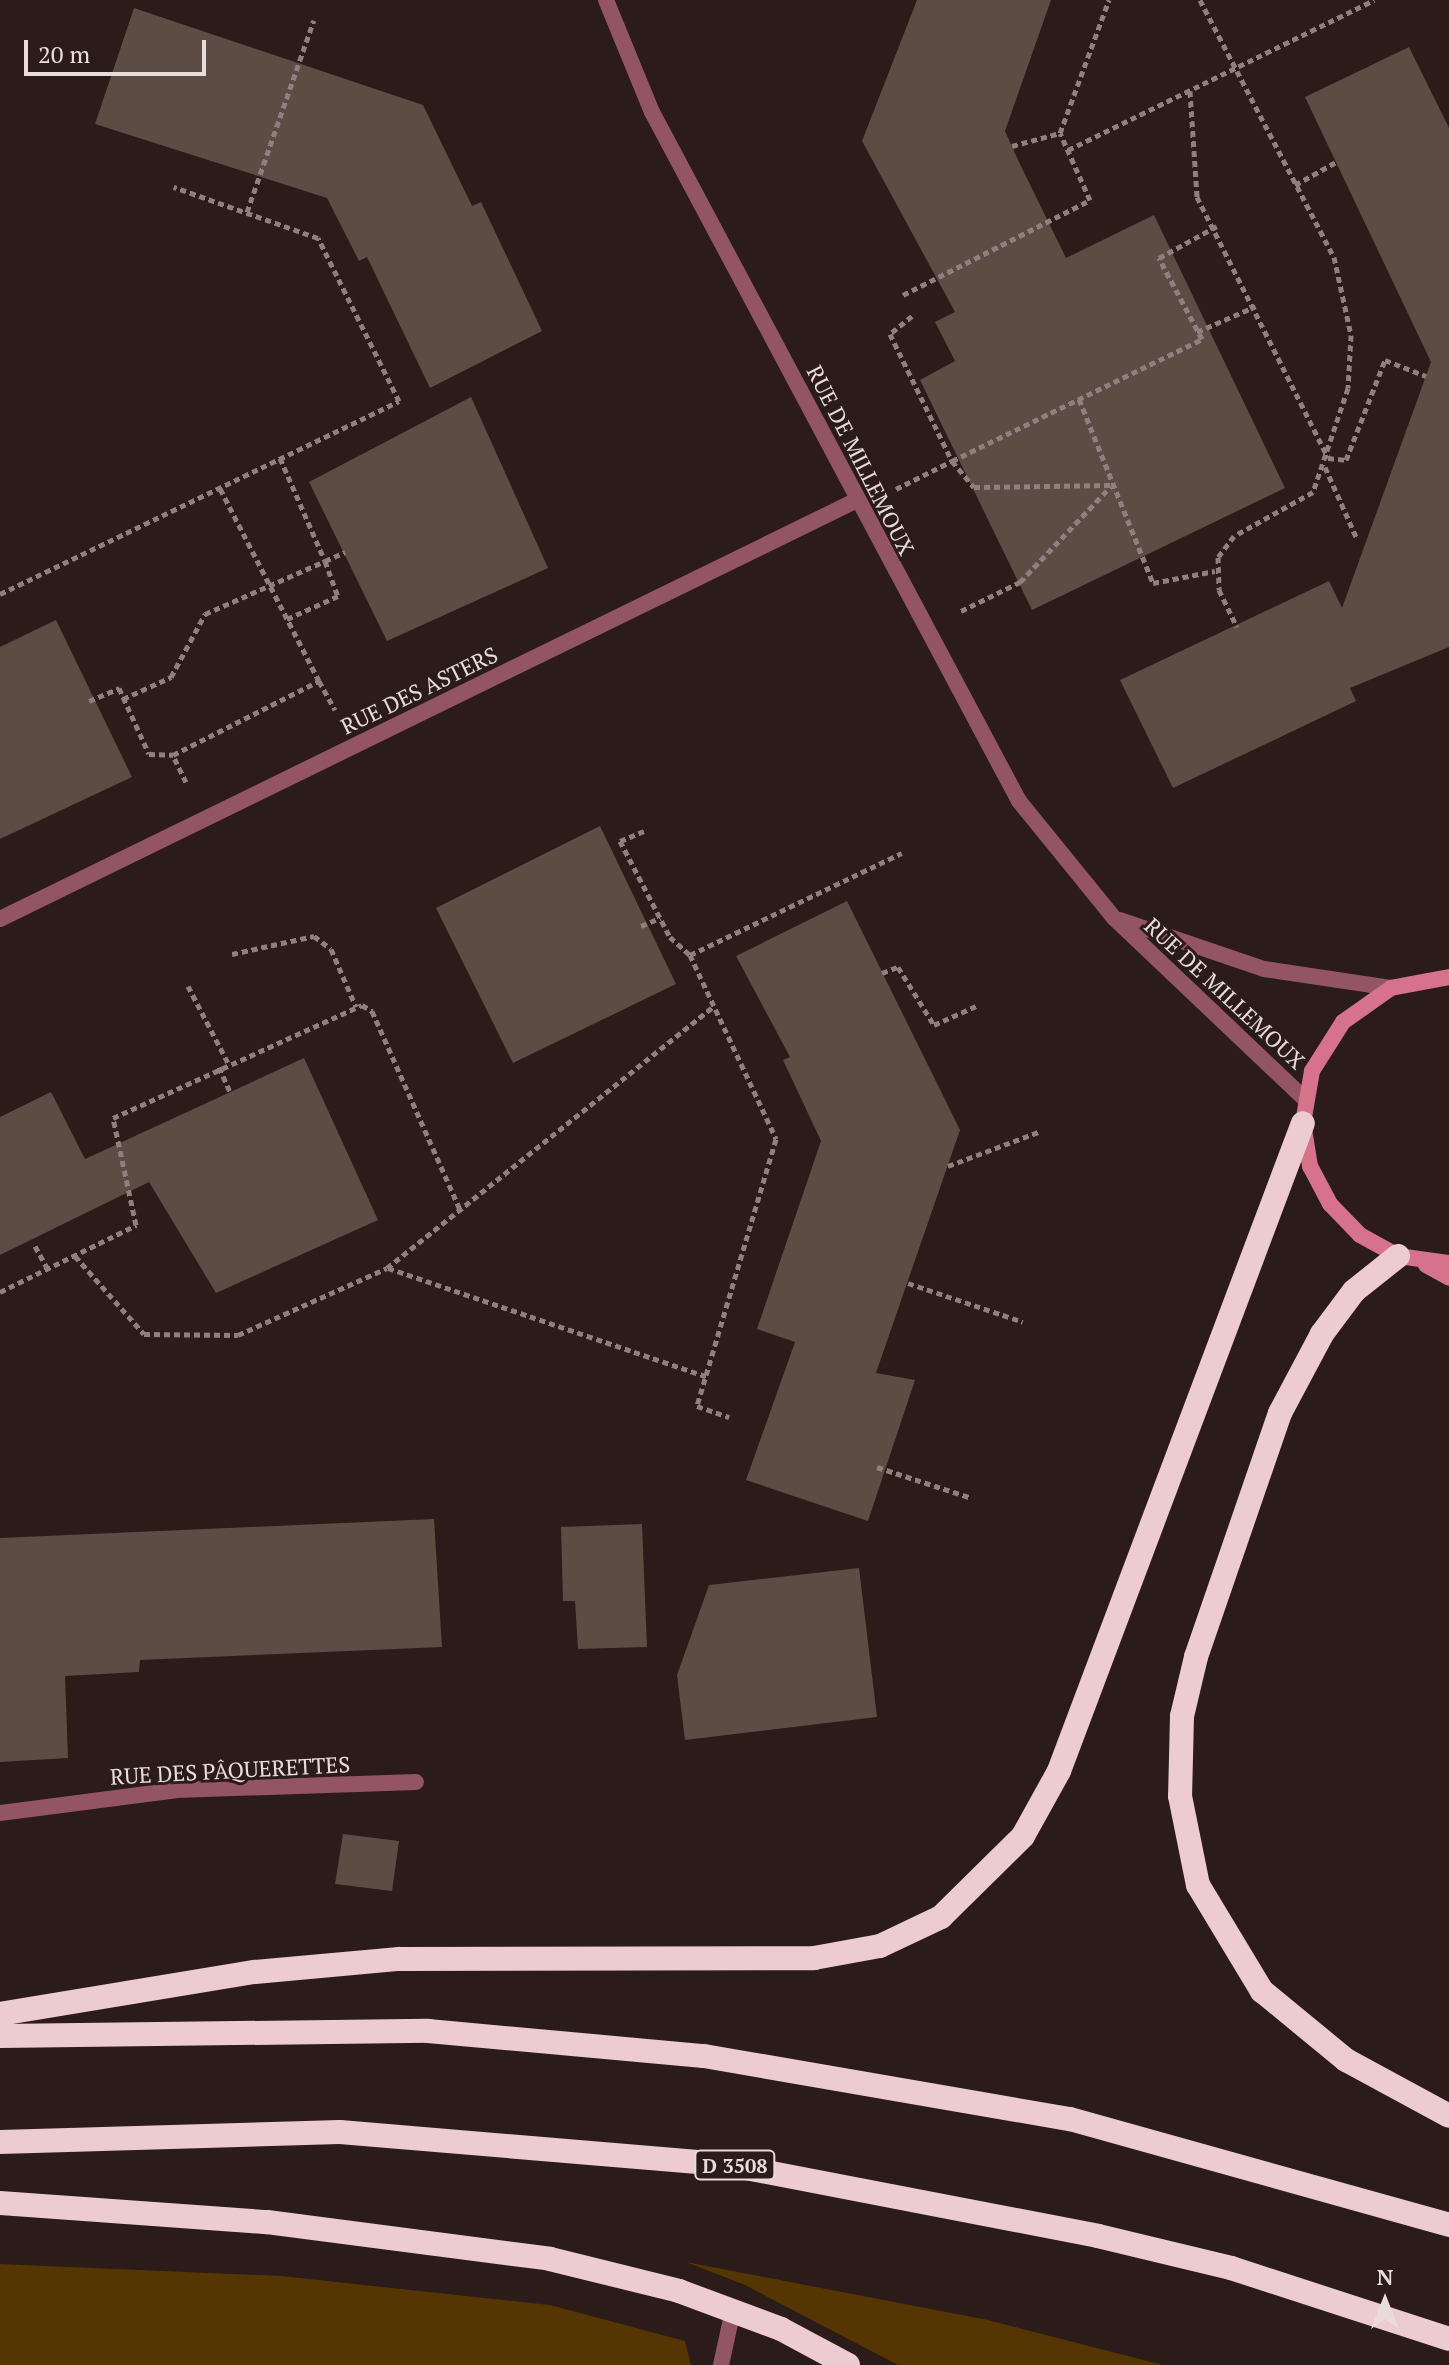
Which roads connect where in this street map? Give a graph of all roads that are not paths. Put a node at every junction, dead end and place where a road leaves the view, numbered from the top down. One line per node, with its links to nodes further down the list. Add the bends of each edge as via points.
1 (606, 0): 2 (street, RUE DE MILLEMOUX, via 652,112)
2 (857, 500): 3 (street, RUE DE MILLEMOUX, via 1003,774); 4 (street, RUE DES ASTERS)
3 (1114, 918): 6 (street, RUE DE MILLEMOUX, via 1264,969); 7 (street, RUE DE MILLEMOUX)
4 (0, 919)
5 (1449, 977): 6 (street)
6 (1391, 988): 7 (street, via 1343,1022 1325,1044)
7 (1304, 1111): 8 (street, via 1310,1166 1330,1204 1360,1235); 13 (highway, via 1059,1771 1023,1836 941,1917 880,1946 814,1958 399,1959 255,1972)
8 (1409, 1259): 9 (street); 10 (street); 15 (highway, via 1354,1291 1322,1334 1280,1413 1196,1657 1182,1716 1180,1796 1198,1885 1262,1991 1346,2060)
9 (1449, 1263)
10 (1449, 1278)
11 (416, 1782): 12 (street, RUE DES PÂQUERETTES, via 176,1790)
12 (0, 1813)
13 (0, 2014)
14 (0, 2036): 18 (highway, via 428,2031 704,2056 1070,2119)
15 (1449, 2116)
16 (0, 2142): 20 (highway, D 3508, via 340,2132 725,2164 1098,2236 1231,2268)
17 (0, 2203): 19 (highway, via 267,2222 460,2245 612,2271)
18 (1449, 2225)
19 (733, 2310): 21 (street); 22 (highway)
20 (1449, 2339)
21 (721, 2365)
22 (848, 2365)

